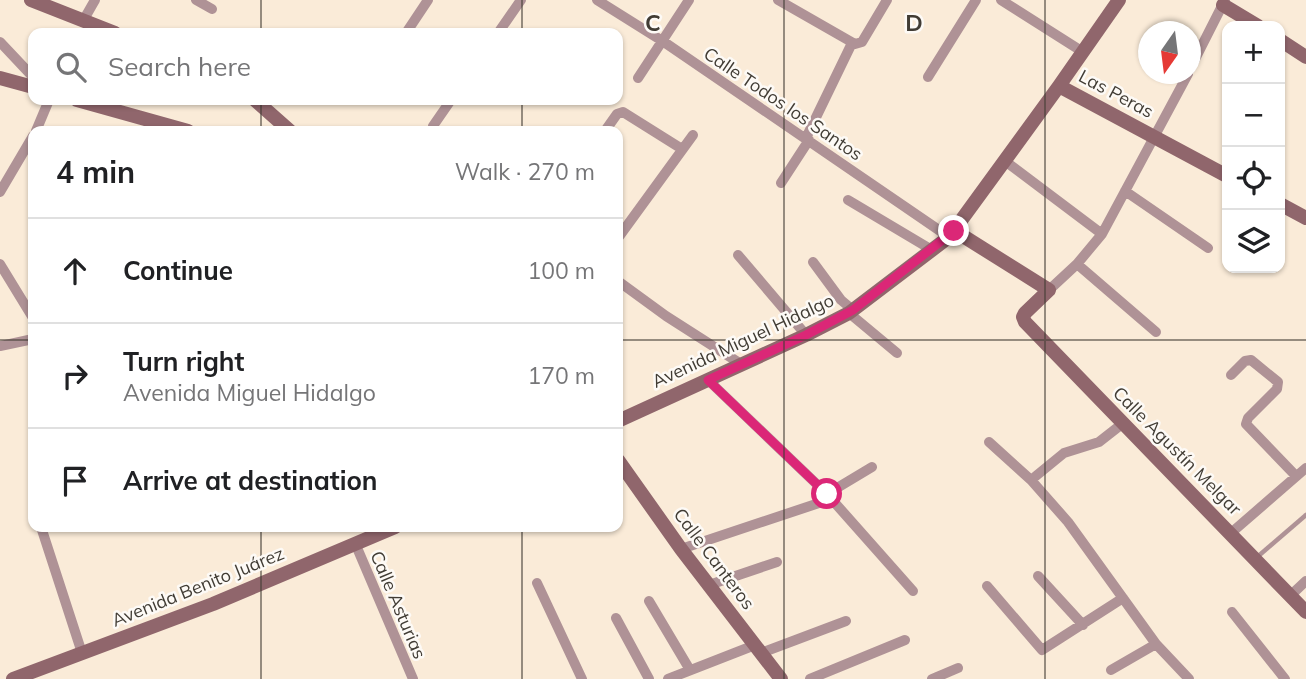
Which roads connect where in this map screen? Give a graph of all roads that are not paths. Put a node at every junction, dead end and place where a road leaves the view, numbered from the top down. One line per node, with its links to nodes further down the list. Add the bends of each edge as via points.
1 (31, 0): 15 (street)
2 (95, 0): 15 (street)
3 (196, 0): 14 (street)
4 (428, 0): 18 (street)
5 (521, 0): 19 (street)
6 (597, 0): 21 (street, Calle Todos los Santos)
7 (689, 0): 21 (street)
8 (778, 0): 22 (street)
9 (887, 0): 22 (street)
10 (976, 0): 28 (street)
11 (1000, 0): 25 (street)
12 (1119, 0): 25 (street, Avenida Miguel Hidalgo)
13 (1224, 2): 16 (street); 24 (street)
14 (212, 9)
15 (83, 21): 17 (street)
16 (1251, 21)
17 (102, 28)
18 (409, 28)
19 (501, 28)
20 (0, 42): 27 (street)
21 (664, 42): 30 (street); 45 (street, Calle Todos los Santos)
22 (855, 43): 45 (street)
23 (1285, 43): 26 (street)
24 (1201, 49)
25 (1083, 52): 33 (street, Avenida Miguel Hidalgo)
26 (1306, 57)
27 (28, 72)
28 (928, 77)
29 (0, 78): 32 (street)
30 (638, 78)
31 (1183, 84): 44 (street)
32 (28, 86)
33 (1059, 86): 44 (street, Las Peras); 48 (street, Avenida Miguel Hidalgo)
34 (47, 105): 38 (street)
35 (93, 105): 39 (street)
36 (260, 105): 40 (street)
37 (448, 105): 41 (street)
38 (38, 126)
39 (154, 126)
40 (284, 126)
41 (433, 126)
42 (609, 126): 47 (street, via 624,112)
43 (693, 135): 47 (street)
44 (1156, 137): 49 (street, Las Peras); 51 (street)
45 (807, 139): 50 (street); 57 (street, Calle Todos los Santos)
46 (28, 144): 52 (street)
47 (682, 149): 56 (street)
48 (1005, 161): 57 (street, Avenida Miguel Hidalgo); 58 (street)
49 (1222, 173)
50 (781, 183)
51 (1125, 191): 58 (street); 59 (street)
52 (0, 192)
53 (848, 200): 60 (street)
54 (1285, 207): 55 (street)
55 (1306, 218)
56 (623, 231)
57 (952, 234): 60 (street, Avenida Miguel Hidalgo); 66 (street)
58 (1102, 234): 63 (street)
59 (1208, 248)
60 (932, 250): 68 (street, Avenida Miguel Hidalgo)
61 (738, 255): 70 (street)
62 (813, 262): 68 (street)
63 (1077, 264): 66 (street); 69 (street)
64 (1, 267): 67 (street)
65 (623, 285): 74 (street)
66 (1049, 290): 78 (street, Calle Agustín Melgar, via 1023,317)
67 (28, 310)
68 (851, 311): 70 (street, Avenida Miguel Hidalgo); 73 (street)
69 (1156, 332)
70 (806, 335): 74 (street, Avenida Miguel Hidalgo)
71 (28, 340): 72 (street)
72 (0, 346)
73 (897, 353)
74 (741, 364): 76 (street, Avenida Miguel Hidalgo)
75 (1231, 375): 83 (street, via 1251,359 1278,382 1246,424)
76 (708, 380): 77 (street, Avenida Miguel Hidalgo); 85 (street)
77 (623, 419)
78 (1122, 424): 84 (street, via 1099,442 1064,453); 89 (street, Calle Agustín Melgar)
79 (989, 442): 84 (street)
80 (623, 467): 91 (street, Calle Canteros)
81 (872, 467): 85 (street)
82 (1306, 468): 83 (street)
83 (1296, 477): 89 (street)
84 (1031, 480): 101 (street)
85 (829, 496): 91 (street); 99 (street)
86 (1306, 515): 92 (lane)
87 (43, 532): 111 (street)
88 (376, 532): 90 (street, Avenida Benito Juárez)
89 (1231, 533): 92 (street, Calle Agustín Melgar)
90 (355, 543): 111 (street, Avenida Benito Juárez, via 213,604); 116 (street, Calle Asturias)
91 (681, 549): 97 (street, Calle Canteros)
92 (1255, 559): 100 (street, Calle Agustín Melgar)
93 (777, 562): 97 (street)
94 (1038, 576): 107 (street)
95 (1306, 581): 100 (street)
96 (537, 583): 117 (street)
97 (709, 585): 110 (street, Calle Canteros)
98 (987, 586): 107 (street, via 1040,650)
99 (913, 592)
100 (1290, 596): 104 (street, Calle Agustín Melgar)
101 (1123, 598): 107 (street); 109 (street)
102 (649, 601): 113 (street)
103 (1232, 612): 124 (street)
104 (1306, 612)
105 (616, 618): 118 (street)
106 (846, 621): 110 (street)
107 (1083, 625)
108 (905, 640): 121 (street)
109 (1156, 643): 114 (street); 123 (street)
110 (758, 649): 113 (street); 120 (street, Calle Canteros)
111 (82, 653): 115 (street, Avenida Benito Juárez)
112 (958, 668): 122 (street)
113 (690, 670): 119 (street)
114 (1111, 670)
115 (13, 679)
116 (412, 679)
117 (582, 679)
118 (649, 679)
119 (668, 679)
120 (781, 679)
121 (810, 679)
122 (932, 679)
123 (1189, 679)
124 (1285, 679)

